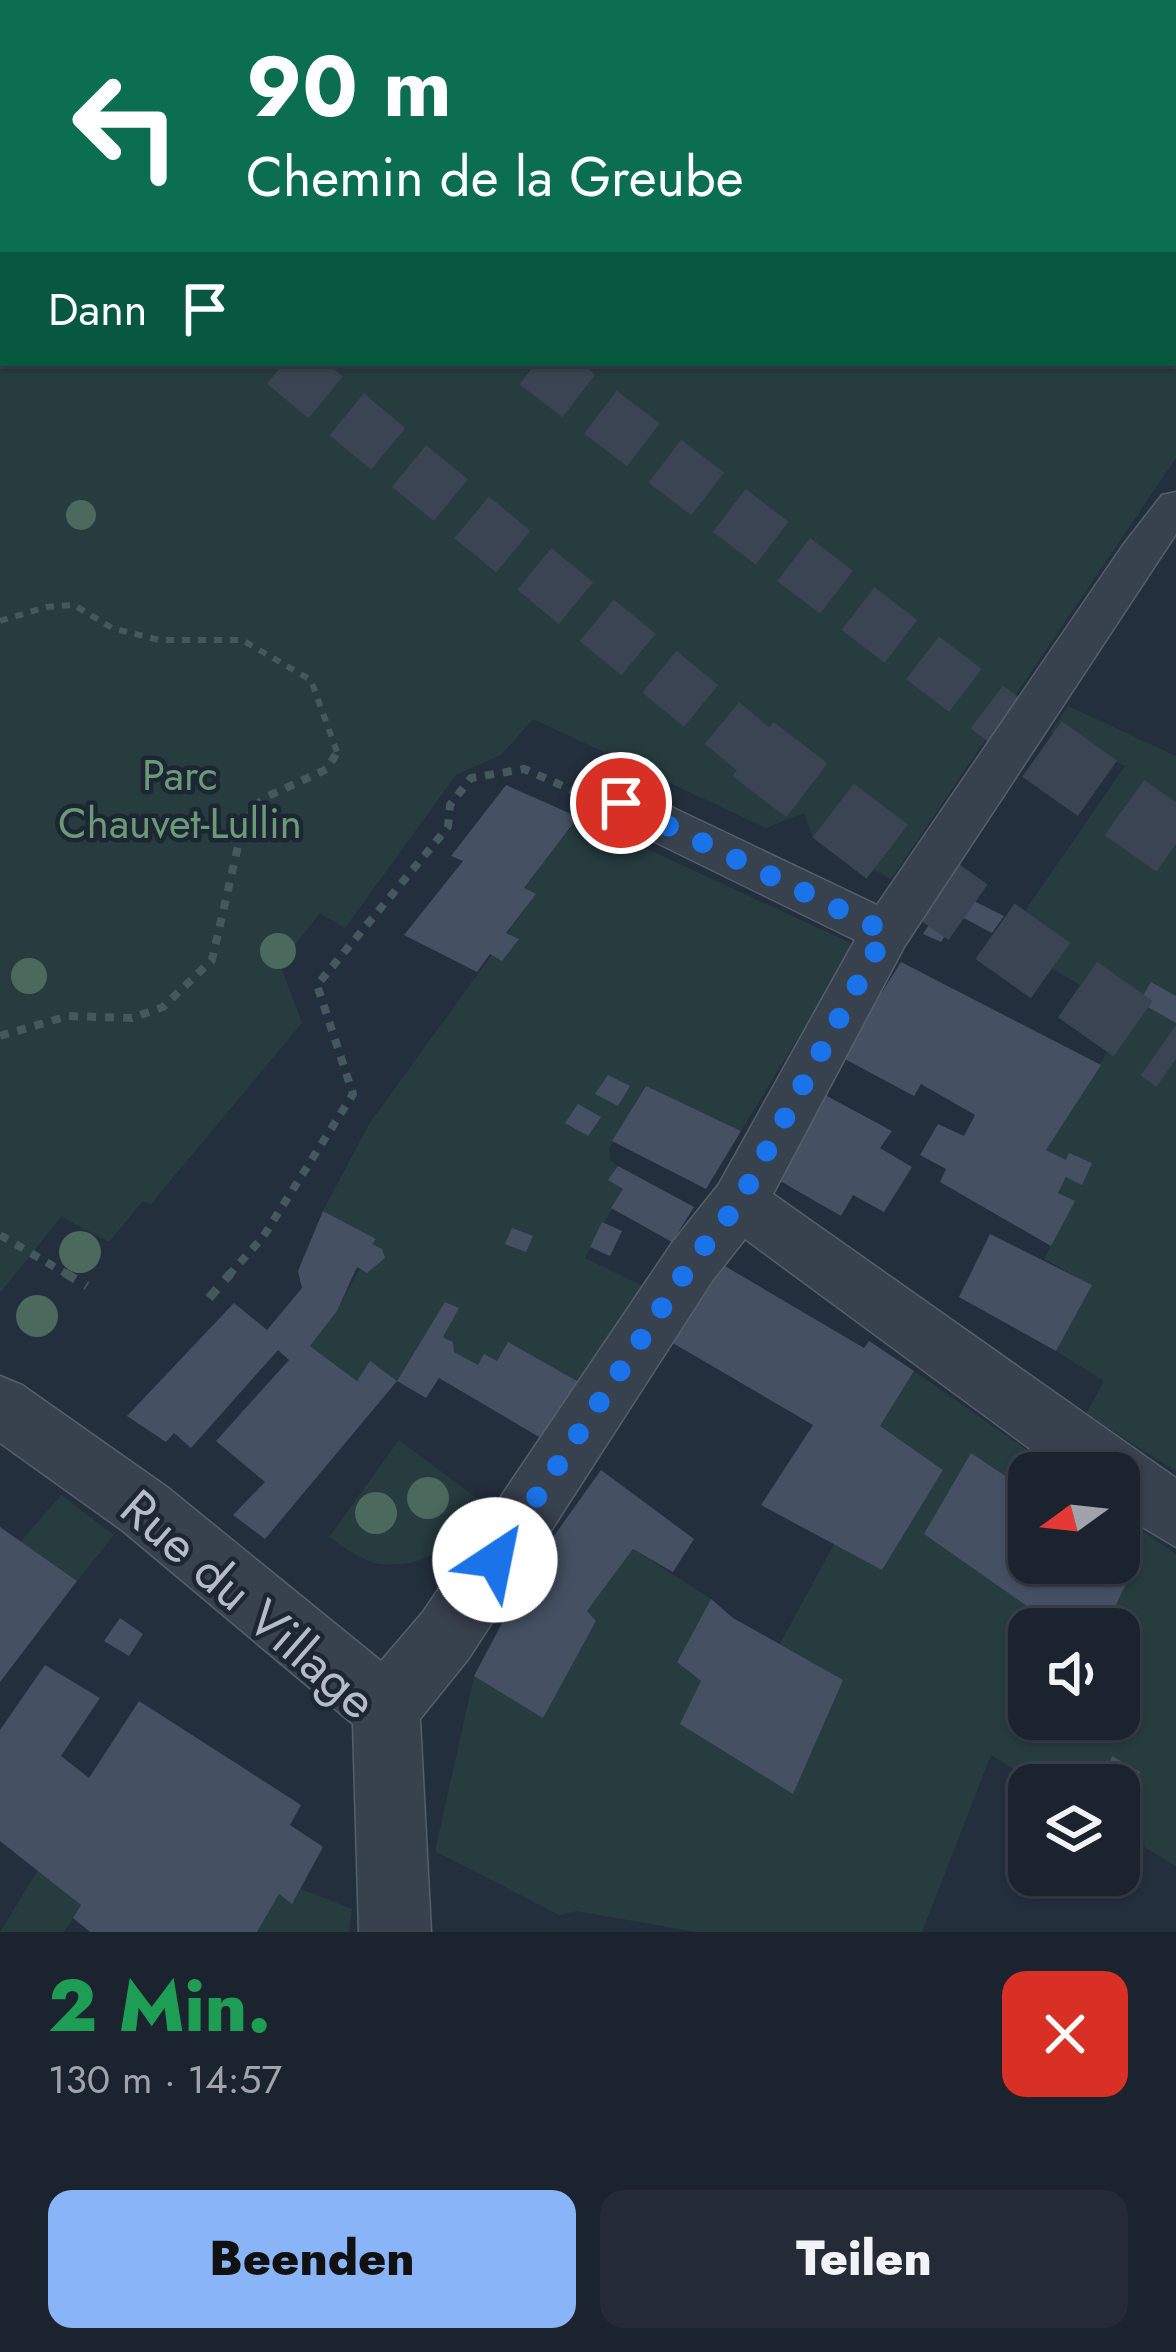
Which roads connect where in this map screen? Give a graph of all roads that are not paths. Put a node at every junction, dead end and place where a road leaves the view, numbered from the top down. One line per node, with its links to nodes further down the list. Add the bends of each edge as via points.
1 (1176, 505): 3 (street)
2 (621, 803): 3 (street)
3 (886, 932): 4 (street)
4 (739, 1202): 6 (street); 9 (street, via 446,1635)
5 (0, 1406): 9 (street, Rue du Village, via 145,1510)
6 (1086, 1452)
7 (1140, 1490): 8 (street)
8 (1176, 1515)
9 (386, 1708): 10 (street, Rue du Village)
10 (395, 1932)

